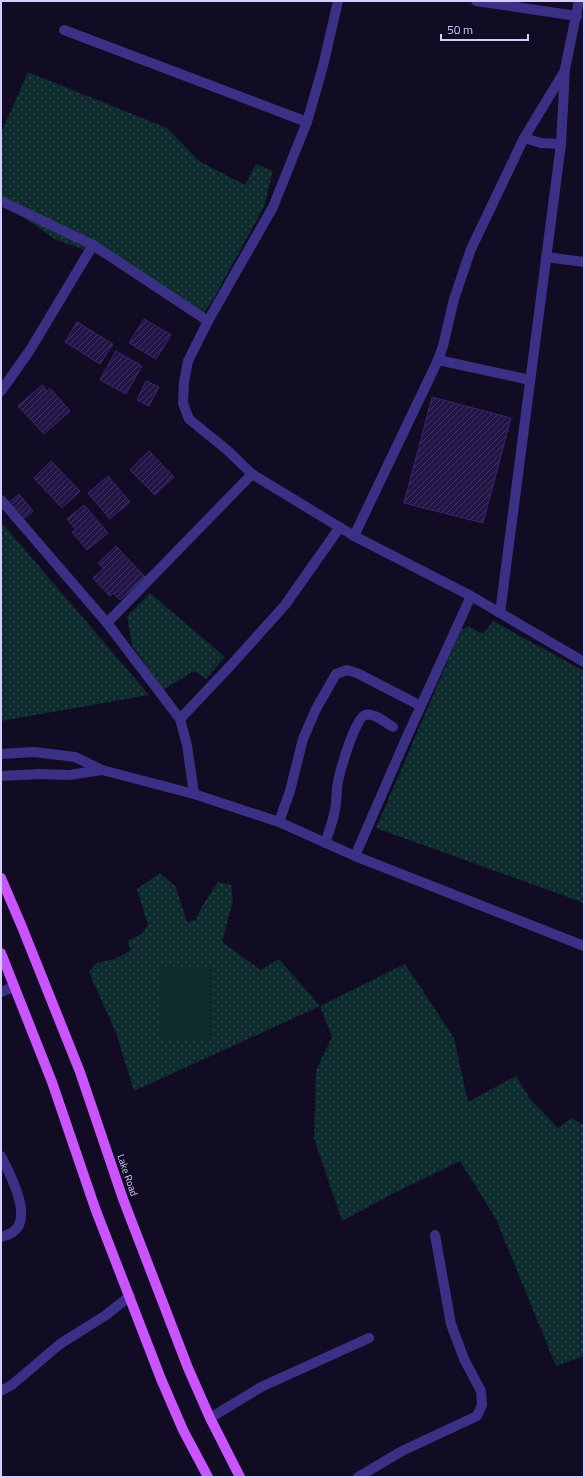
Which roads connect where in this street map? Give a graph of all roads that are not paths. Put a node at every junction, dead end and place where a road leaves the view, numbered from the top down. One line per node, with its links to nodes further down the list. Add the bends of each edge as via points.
1 (338, 1): 7 (street, via 324,66)
2 (476, 1): 4 (street)
3 (579, 1): 4 (street)
4 (577, 16): 6 (street)
5 (64, 30): 7 (street)
6 (566, 69): 8 (street); 9 (street)
7 (307, 122): 14 (street, via 273,207)
8 (524, 138): 9 (street, via 541,143); 15 (street, via 471,249 454,299)
9 (561, 144): 12 (street)
10 (1, 201): 11 (street)
11 (93, 244): 14 (street); 17 (street, via 30,350)
12 (546, 257): 13 (street); 16 (street)
13 (584, 262)
14 (208, 321): 18 (street, via 188,361 183,403 189,419)
15 (438, 360): 16 (street); 21 (street)
16 (530, 380): 23 (street)
17 (1, 391)
18 (252, 474): 20 (street); 24 (street)
19 (1, 500): 24 (street)
20 (340, 527): 21 (street); 27 (street, via 285,605)
21 (354, 536): 22 (street)
22 (471, 596): 23 (street); 26 (street)
23 (500, 613): 25 (street)
24 (107, 623): 27 (street)
25 (584, 662)
26 (421, 706): 33 (street, via 357,673 347,670 336,674 303,739); 35 (street)
27 (180, 719): 32 (street, via 187,744)
28 (393, 727): 34 (street, via 373,715 367,714 362,717 353,734 341,770 335,810)
29 (1, 754): 30 (street, via 34,752 75,757)
30 (102, 770): 31 (street, via 69,775); 32 (street)
31 (1, 776)
32 (194, 794): 33 (street)
33 (279, 822): 34 (street)
34 (325, 843): 35 (street)
35 (355, 856): 37 (street)
36 (1, 878): 47 (main road, Lake Road, via 77,1066 147,1264)
37 (584, 946)
38 (1, 953): 39 (main road)
39 (14, 987): 40 (street); 44 (main road, via 52,1082)
40 (1, 992)
41 (1, 1156): 43 (street, via 19,1196 21,1211 19,1225 14,1232)
42 (435, 1235): 50 (street, via 451,1324 464,1359 481,1391 482,1405 476,1416 402,1452)
43 (1, 1237)
44 (130, 1296): 46 (street, via 106,1315 60,1344 13,1384); 48 (main road, via 180,1424)
45 (369, 1338): 47 (street, via 261,1387)
46 (1, 1391)
47 (210, 1418): 49 (main road, Lake Road)
48 (208, 1477)
49 (240, 1477)
50 (358, 1477)

